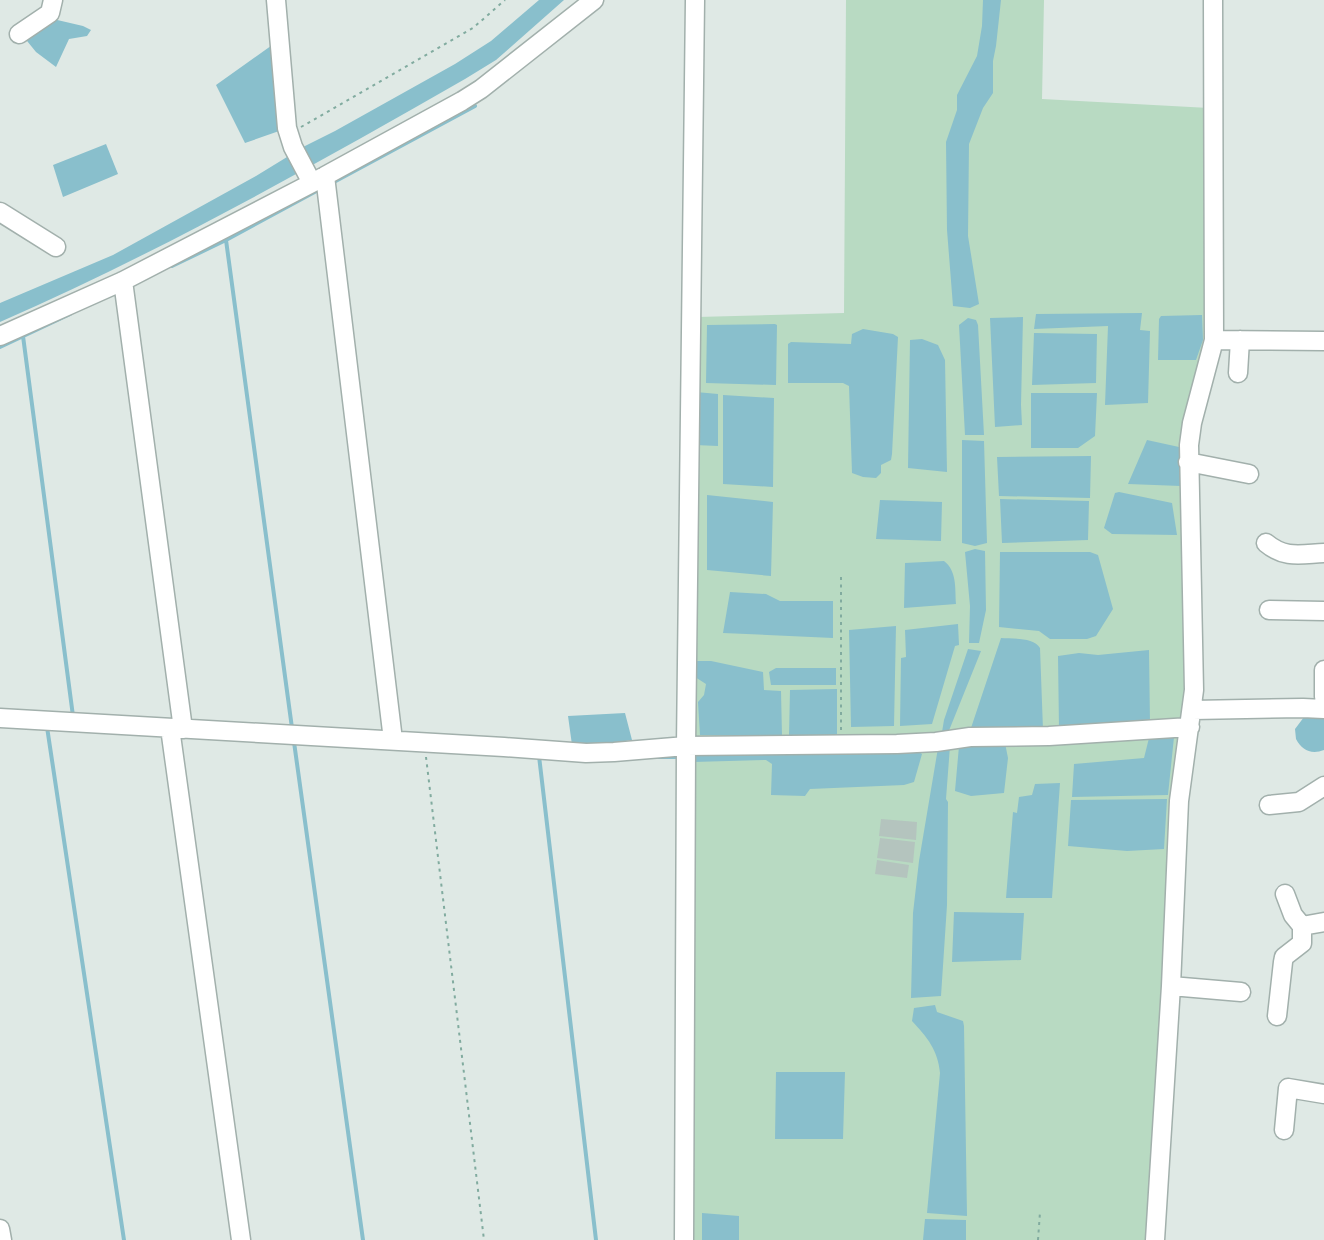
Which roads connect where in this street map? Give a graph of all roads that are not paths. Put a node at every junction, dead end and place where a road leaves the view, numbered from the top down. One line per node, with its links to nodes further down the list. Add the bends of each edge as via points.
1 (53, 0): 6 (street, via 50,13)
2 (276, 0): 7 (street, via 290,141)
3 (594, 0): 7 (street, via 481,88)
4 (695, 0): 29 (street)
5 (1213, 0): 12 (street)
6 (19, 34)
7 (315, 178): 10 (street); 28 (street)
8 (0, 212): 9 (street)
9 (56, 247)
10 (123, 281): 11 (street); 27 (street)
11 (0, 336)
12 (1214, 340): 13 (street); 16 (street, via 1192,423)
13 (1240, 340): 14 (street); 15 (street)
14 (1324, 340)
15 (1238, 373)
16 (1188, 462): 17 (street); 26 (street, via 1194,690)
17 (1249, 474)
18 (1266, 543): 19 (street, via 1283,554)
19 (1324, 553)
20 (1269, 610): 21 (street)
21 (1324, 611)
22 (1324, 670): 23 (street)
23 (1324, 697)
24 (1324, 709): 26 (street)
25 (0, 718): 27 (street)
26 (1191, 719): 29 (street, via 1049,736); 35 (street, via 1179,801)
27 (177, 728): 28 (street); 42 (street)
28 (393, 740): 29 (street, via 586,753)
29 (686, 746): 43 (street)
30 (1324, 786): 31 (street, via 1299,802)
31 (1269, 805)
32 (1285, 894): 34 (street)
33 (1324, 922): 34 (street)
34 (1302, 926): 37 (street, via 1302,943 1284,957)
35 (1171, 986): 36 (street); 44 (street)
36 (1241, 992)
37 (1277, 1016)
38 (1324, 1094): 39 (street, via 1288,1088)
39 (1284, 1130)
40 (0, 1229): 41 (street)
41 (2, 1240)
42 (241, 1240)
43 (684, 1240)
44 (1155, 1240)

